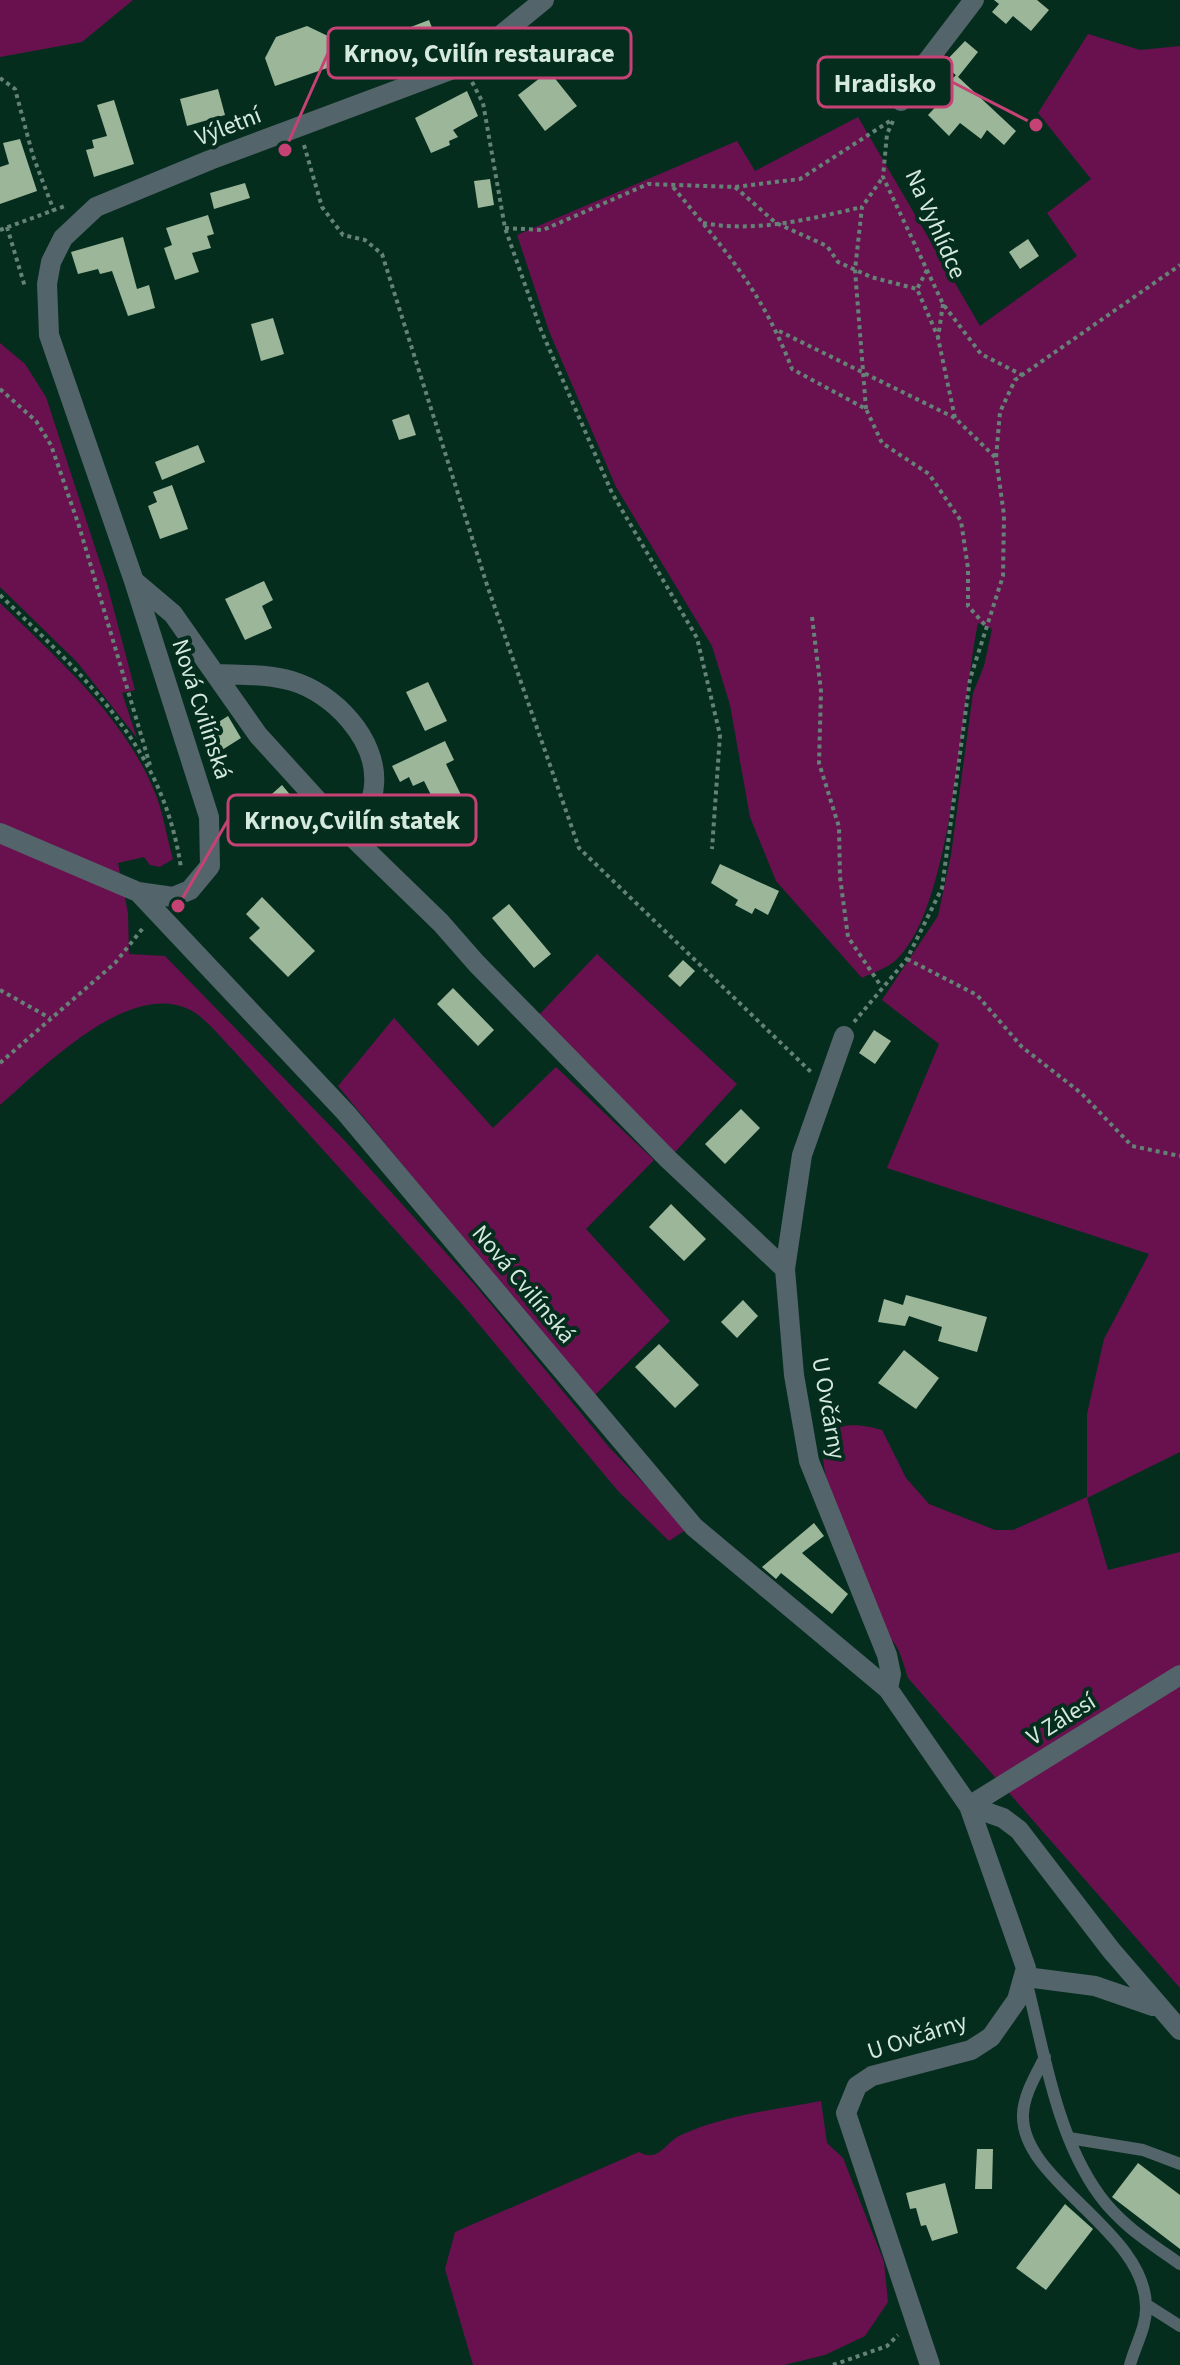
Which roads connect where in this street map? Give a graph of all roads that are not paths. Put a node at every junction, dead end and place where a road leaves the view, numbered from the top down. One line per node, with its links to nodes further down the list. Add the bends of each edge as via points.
1 (544, 0): 4 (street, Výletní, via 464,65 96,207 63,238 51,262)
2 (974, 0): 3 (street)
3 (897, 110)
4 (49, 335): 5 (street, Nová Cvilínská)
5 (134, 581): 6 (street, Nová Cvilínská, via 173,614); 9 (street, Nová Cvilínská, via 209,817 210,866 190,890 173,897)
6 (218, 674): 8 (street, Nová Cvilínská, via 258,735); 8 (street, Nová Cvilínská, via 296,682 331,702 354,726 374,769 375,787 370,806)
7 (0, 833): 9 (street, Nová Cvilínská)
8 (351, 834): 11 (street, Nová Cvilínská, via 668,1159)
9 (138, 892): 13 (street, Nová Cvilínská, via 346,1113 694,1527)
10 (844, 1036): 11 (street, U Ovčárny, via 802,1155)
11 (785, 1269): 13 (street, U Ovčárny, via 794,1375 809,1461 887,1655)
12 (1180, 1675): 14 (street, V Zálesí)
13 (888, 1689): 14 (street)
14 (969, 1806): 15 (street, via 1019,1830); 16 (street)
15 (1111, 1950): 17 (street, via 1105,1974); 18 (street)
16 (1026, 1977): 17 (street); 20 (lane); 26 (street, U Ovčárny, via 991,2037 971,2050 872,2076 850,2096 846,2113)
17 (1095, 1986): 18 (street)
18 (1160, 2009): 19 (street)
19 (1180, 2030)
20 (1045, 2057): 21 (lane); 24 (lane, via 1025,2099 1022,2118 1031,2144 1045,2167 1124,2252 1142,2281)
21 (1069, 2138): 22 (lane, via 1143,2150); 23 (lane, via 1099,2195 1122,2221)
22 (1180, 2164)
23 (1180, 2264)
24 (1147, 2305): 25 (lane); 27 (lane)
25 (1180, 2326)
26 (930, 2365)
27 (1130, 2365)

